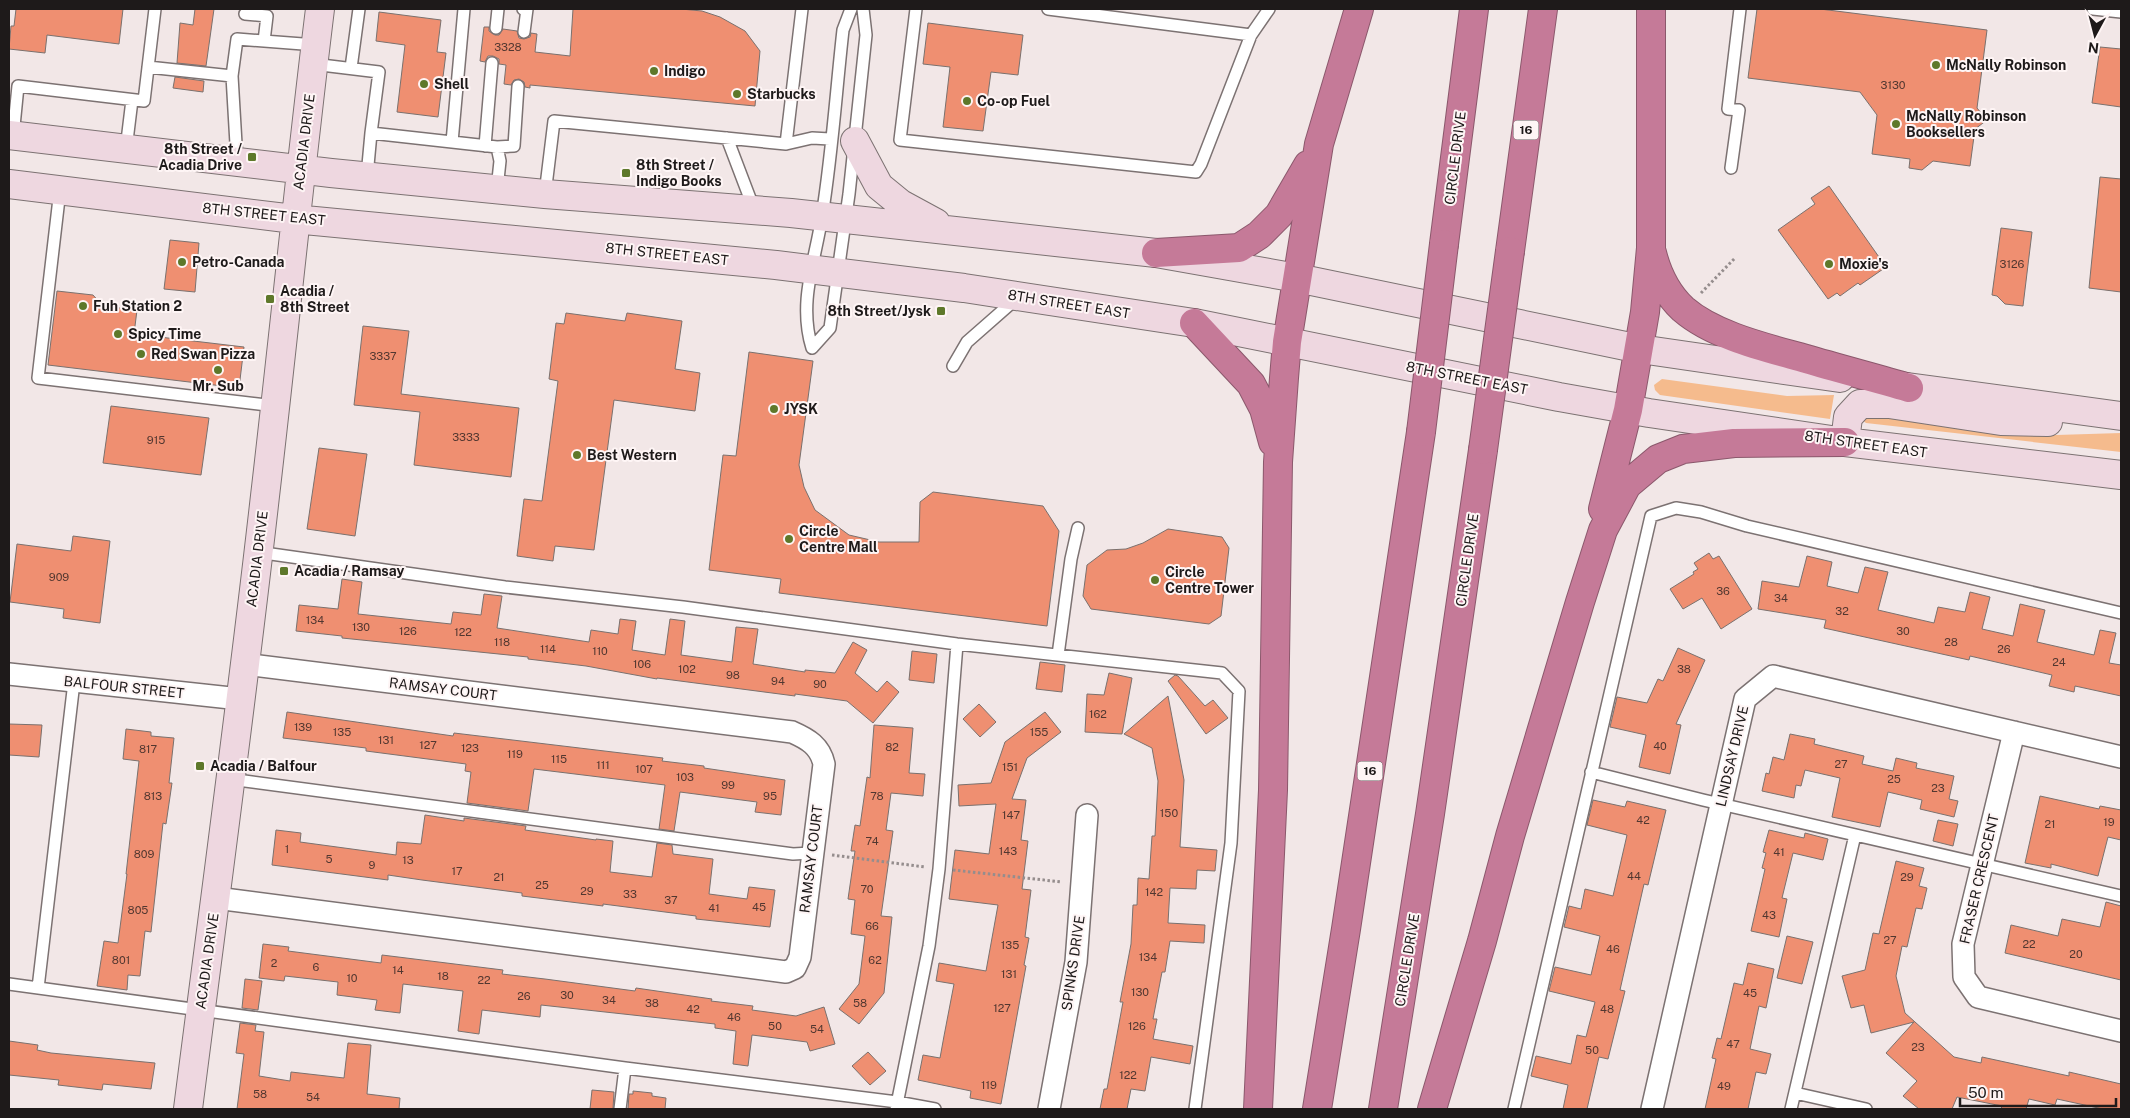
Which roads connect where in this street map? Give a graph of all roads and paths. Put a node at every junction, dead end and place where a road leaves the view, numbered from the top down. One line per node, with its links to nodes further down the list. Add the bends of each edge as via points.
1 (155, 9): 27 (lane)
2 (320, 9): 25 (main road, ACADIA DRIVE)
3 (359, 9): 28 (lane)
4 (464, 9): 36 (lane)
5 (498, 9): 21 (lane)
6 (523, 9): 22 (lane, via 527,9)
7 (802, 9): 37 (lane)
8 (851, 9): 35 (lane, via 843,30)
9 (863, 9): 35 (lane, via 866,35)
10 (916, 9): 23 (lane, via 900,140 1196,172)
11 (1048, 9): 23 (lane)
12 (1269, 9): 23 (lane)
13 (1359, 9): 38 (highway)
14 (1474, 9): 107 (highway, CIRCLE DRIVE / 16, bridge, via 1421,432)
15 (1543, 9): 108 (highway, CIRCLE DRIVE / 16, bridge, via 1483,450)
16 (1650, 9): 54 (highway)
17 (1740, 9): 44 (lane, via 1728,109 1739,110)
18 (2093, 9): 19 (lane)
19 (2121, 12)
20 (245, 14): 24 (lane, via 267,16)
21 (496, 28)
22 (524, 32)
23 (1251, 36)
24 (264, 41): 25 (lane); 29 (lane, via 237,39)
25 (314, 55): 28 (lane); 43 (main road, ACADIA DRIVE)
26 (492, 63): 39 (lane)
27 (148, 67): 29 (lane); 31 (lane, via 144,101)
28 (351, 68): 32 (lane, via 379,72)
29 (232, 76): 42 (lane)
30 (518, 86): 40 (lane, via 514,146)
31 (132, 100): 33 (lane, via 18,86); 41 (lane)
32 (371, 134): 36 (lane); 45 (lane)
33 (11, 135): 41 (main road)
34 (727, 138): 37 (lane); 49 (lane, via 554,121); 50 (lane)
35 (843, 140): 37 (lane, via 812,138); 51 (lane); 51 (lane); 53 (main road, via 879,186 901,204)
36 (452, 142): 39 (lane)
37 (786, 144)
38 (1319, 144): 55 (highway, via 1280,215 1259,236 1239,248); 59 (highway)
39 (485, 146): 40 (lane)
40 (497, 147): 47 (lane, via 500,161)
41 (126, 150): 42 (main road)
42 (237, 161): 43 (main road)
43 (301, 168): 45 (main road); 52 (main road, ACADIA DRIVE)
44 (1731, 168)
45 (367, 176): 47 (main road)
46 (9, 184): 48 (main road, 8TH STREET EAST)
47 (497, 189): 49 (main road)
48 (60, 190): 52 (main road, 8TH STREET EAST); 67 (lane, via 38,378)
49 (545, 194): 50 (main road)
50 (754, 209): 51 (main road)
51 (834, 217): 53 (main road); 57 (lane); 58 (lane)
52 (294, 219): 57 (main road, 8TH STREET EAST); 67 (main road, ACADIA DRIVE)
53 (946, 229): 55 (main road)
54 (1651, 248): 64 (highway); 66 (highway, via 1656,270 1671,294 1682,308 1707,326 1766,348)
55 (1156, 253): 59 (main road)
56 (1735, 258): 60 (path)
57 (812, 269): 58 (main road, 8TH STREET EAST); 58 (lane, via 806,297 806,329 812,348 830,328)
58 (839, 271): 61 (main road, 8TH STREET EAST)
59 (1297, 278): 63 (highway); 64 (main road)
60 (1698, 296)
61 (1018, 297): 62 (main road, 8TH STREET EAST); 65 (lane, via 966,342)
62 (1194, 323): 63 (main road, 8TH STREET EAST); 71 (highway, via 1251,384 1264,409)
63 (1287, 342): 68 (main road, 8TH STREET EAST); 71 (highway)
64 (1640, 348): 66 (main road); 68 (highway)
65 (953, 366)
66 (1909, 388): 69 (main road)
67 (276, 406): 74 (main road, ACADIA DRIVE)
68 (1628, 410): 70 (main road, 8TH STREET EAST); 76 (highway)
69 (2121, 416): 70 (main road, via 2060,423 2001,420 1889,404 1860,404 1848,418)
70 (1845, 442): 72 (main road, 8TH STREET EAST); 76 (highway, via 1734,442 1683,449 1653,462 1627,485 1603,530)
71 (1278, 462): 106 (highway, via 1273,790)
72 (2121, 476)
73 (1078, 528): 78 (lane)
74 (257, 552): 77 (lane, via 466,582); 79 (main road, ACADIA DRIVE)
75 (2121, 613): 85 (lane, via 1676,508 1651,516)
76 (1574, 622): 109 (highway)
77 (957, 644): 78 (lane); 100 (lane, via 938,878 929,946)
78 (1058, 655): 105 (lane, via 1222,673 1239,692 1231,843)
79 (244, 664): 82 (main road, ACADIA DRIVE); 90 (street, RAMSAY COURT, via 792,732 817,747 824,764)
80 (9, 674): 81 (street, BALFOUR STREET)
81 (74, 682): 82 (street, BALFOUR STREET); 95 (lane)
82 (240, 699): 86 (main road, ACADIA DRIVE)
83 (2014, 732): 84 (street, LINDSAY DRIVE); 87 (street, LINDSAY DRIVE, via 1773,676 1745,699); 91 (street, FRASER CRESCENT)
84 (2121, 757)
85 (1591, 772): 87 (lane); 110 (lane)
86 (230, 779): 90 (lane, via 793,854); 93 (main road, ACADIA DRIVE)
87 (1720, 804): 89 (lane); 111 (street, LINDSAY DRIVE)
88 (1087, 815): 104 (street, SPINKS DRIVE, via 1076,962)
89 (1855, 834): 91 (lane); 99 (lane)
90 (811, 853): 93 (street, RAMSAY COURT, via 800,957 795,968 786,972)
91 (1982, 863): 92 (lane); 97 (street, FRASER CRESCENT, via 1963,944 1964,977 1978,997)
92 (2121, 896)
93 (216, 898): 96 (main road, ACADIA DRIVE)
94 (9, 984): 95 (lane)
95 (38, 988): 96 (lane)
96 (201, 1010): 98 (lane); 101 (main road, ACADIA DRIVE)
97 (2121, 1031)
98 (626, 1068): 100 (lane); 102 (lane)
99 (1795, 1093): 112 (lane); 113 (lane)
100 (896, 1106): 103 (lane)
101 (188, 1109)
102 (620, 1109)
103 (935, 1109)
104 (1049, 1109)
105 (1195, 1109)
106 (1258, 1109)
107 (1317, 1109)
108 (1383, 1109)
109 (1432, 1109)
110 (1514, 1109)
111 (1652, 1109)
112 (1791, 1109)
113 (1866, 1109)

